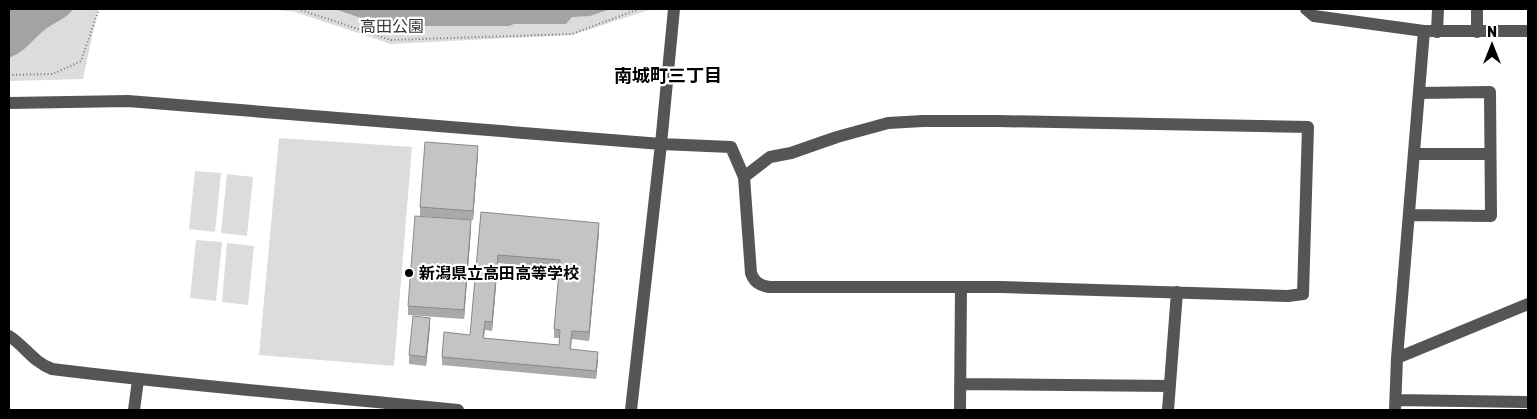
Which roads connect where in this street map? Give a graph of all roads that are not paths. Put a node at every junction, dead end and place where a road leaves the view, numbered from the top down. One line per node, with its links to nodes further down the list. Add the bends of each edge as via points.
1 (674, 9): 12 (street)
2 (1306, 9): 5 (street, via 1314,16)
3 (1438, 9): 8 (street)
4 (1477, 9): 9 (street)
5 (1341, 14): 6 (street)
6 (1424, 31): 8 (street); 10 (street)
7 (1528, 31): 9 (street)
8 (1437, 32): 9 (street)
9 (1477, 32)
10 (1418, 93): 13 (street); 14 (street, via 1490,92)
11 (9, 103): 12 (street, via 128,101)
12 (661, 144): 15 (street, via 731,147); 30 (street)
13 (1414, 154): 14 (street); 16 (street)
14 (1490, 154): 16 (street, via 1490,216)
15 (744, 177): 17 (street, via 751,273 759,284 778,288); 18 (street, via 770,157 888,123 998,121 1308,127 1303,294)
16 (1410, 215): 21 (street)
17 (961, 287): 18 (street); 23 (street)
18 (1177, 292): 24 (street)
19 (1528, 304): 21 (street)
20 (11, 342): 22 (street, via 41,365 52,369)
21 (1397, 358): 26 (street)
22 (138, 380): 27 (street); 28 (street)
23 (960, 384): 24 (street); 31 (street)
24 (1170, 386): 32 (street)
25 (1528, 402): 26 (street)
26 (1395, 405)
27 (376, 406): 29 (street)
28 (134, 410)
29 (458, 410)
30 (631, 410)
31 (960, 410)
32 (1168, 410)

